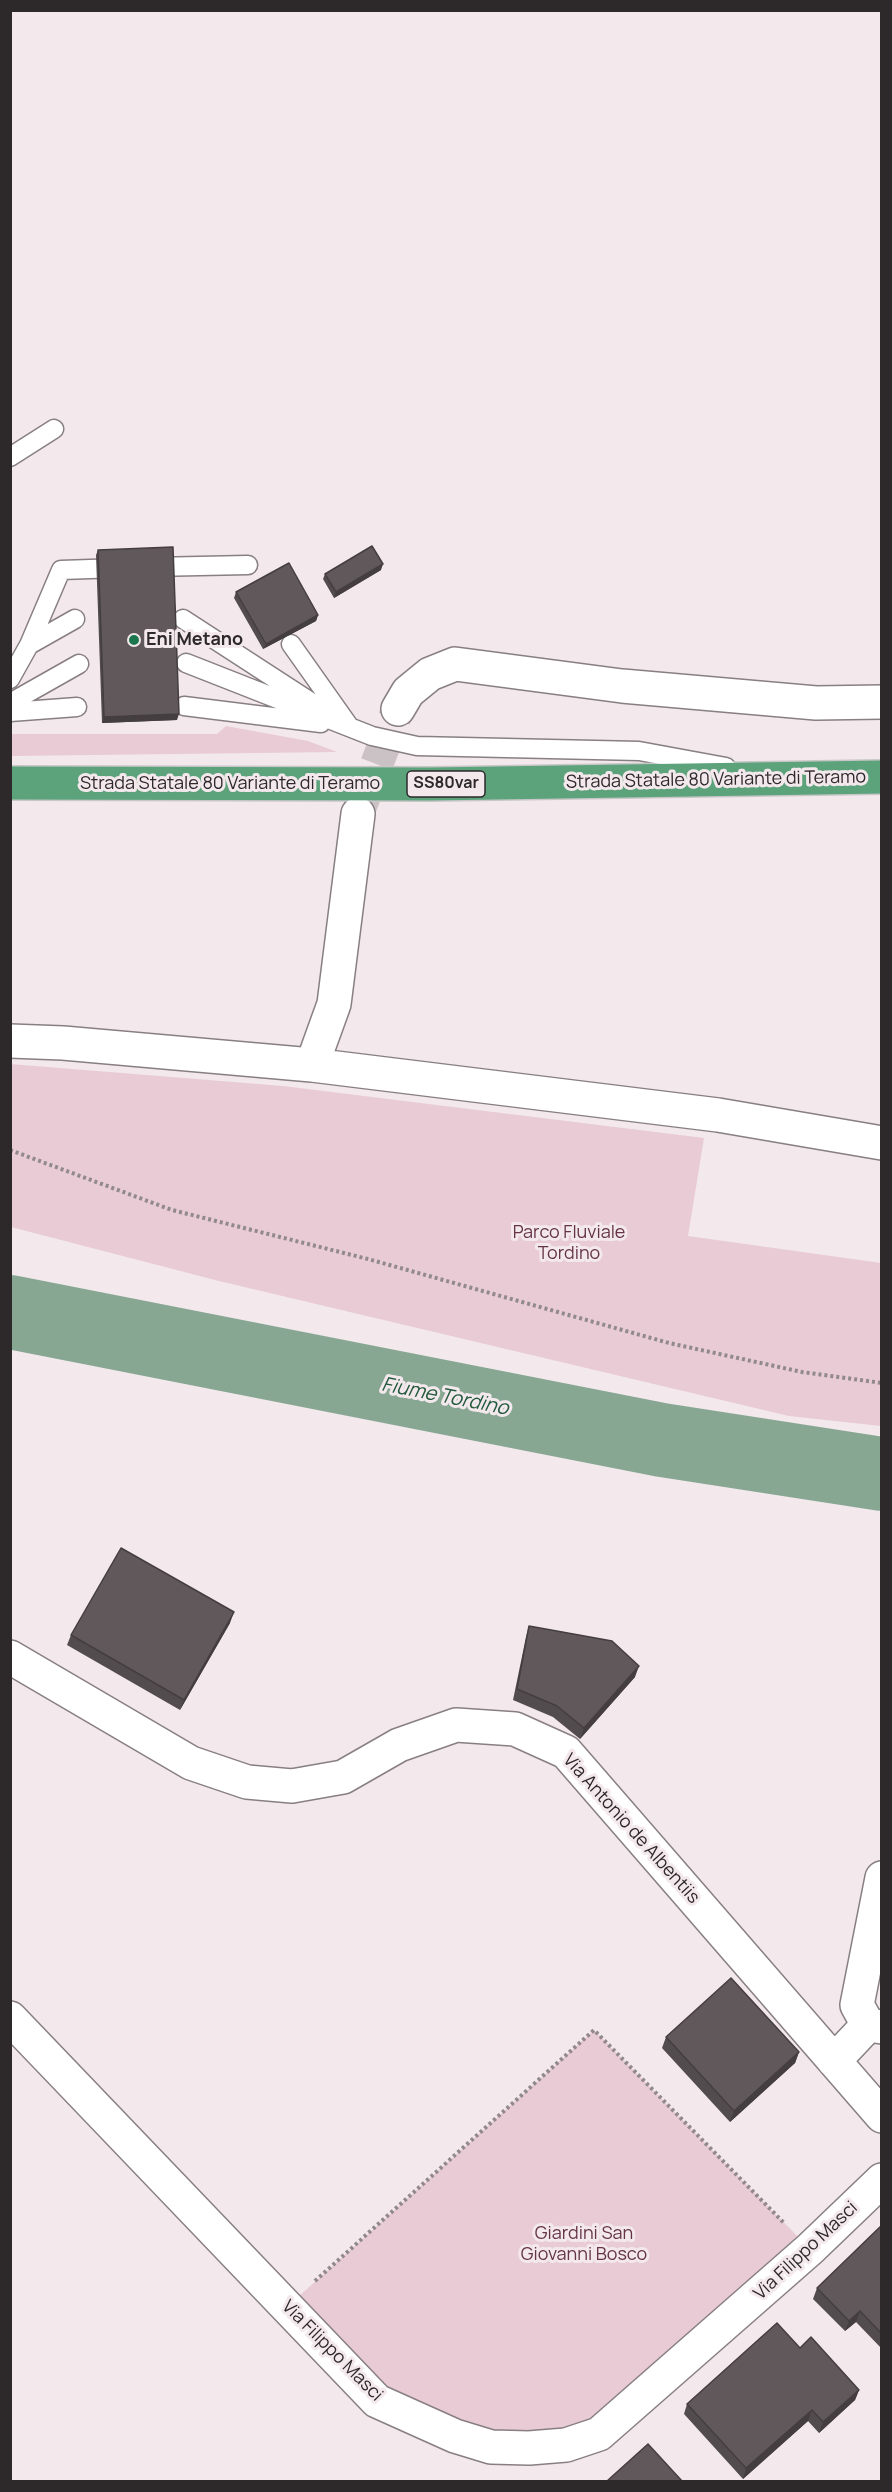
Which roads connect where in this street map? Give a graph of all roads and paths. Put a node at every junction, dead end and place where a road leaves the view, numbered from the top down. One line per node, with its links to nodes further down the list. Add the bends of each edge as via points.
1 (54, 429): 2 (lane)
2 (10, 457)
3 (248, 565): 7 (lane, via 61,570)
4 (75, 619): 7 (lane)
5 (183, 619): 17 (lane)
6 (291, 644): 17 (lane)
7 (29, 645): 10 (lane)
8 (186, 663): 17 (lane)
9 (79, 664): 12 (lane)
10 (10, 679)
11 (882, 702): 15 (main road, via 816,703 622,686 456,664 429,674 408,692)
12 (10, 703)
13 (184, 706): 17 (lane)
14 (77, 707): 16 (lane)
15 (398, 709)
16 (10, 712)
17 (349, 726): 19 (lane, via 372,736 417,746 639,751)
18 (882, 777): 19 (highway, Strada Statale 80 Variante di Teramo / SS80var)
19 (787, 778): 20 (highway, Strada Statale 80 Variante di Teramo / SS80var, via 431,784)
20 (10, 783)
21 (358, 814): 23 (main road, via 334,1004)
22 (10, 1041): 23 (main road)
23 (312, 1065): 24 (main road, via 718,1115)
24 (882, 1143)
25 (10, 1150): 26 (path, via 172,1210 368,1259 669,1343 802,1372)
26 (882, 1383)
27 (10, 1657): 31 (main road, Via Antonio de Albentiis, via 191,1764 247,1782 292,1786 344,1777 399,1745 456,1725 515,1729 566,1752)
28 (882, 1878): 30 (main road, via 857,2005)
29 (10, 2018): 35 (main road, Via Filippo Masci)
30 (875, 2026): 31 (main road)
31 (834, 2061): 32 (main road, Via Antonio de Albentiis)
32 (882, 2116)
33 (882, 2180): 34 (main road, Via Filippo Masci)
34 (810, 2249): 35 (main road, Via Filippo Masci, via 599,2434 566,2445 491,2447 455,2436 377,2401); 35 (path, via 594,2030)
35 (287, 2307)

